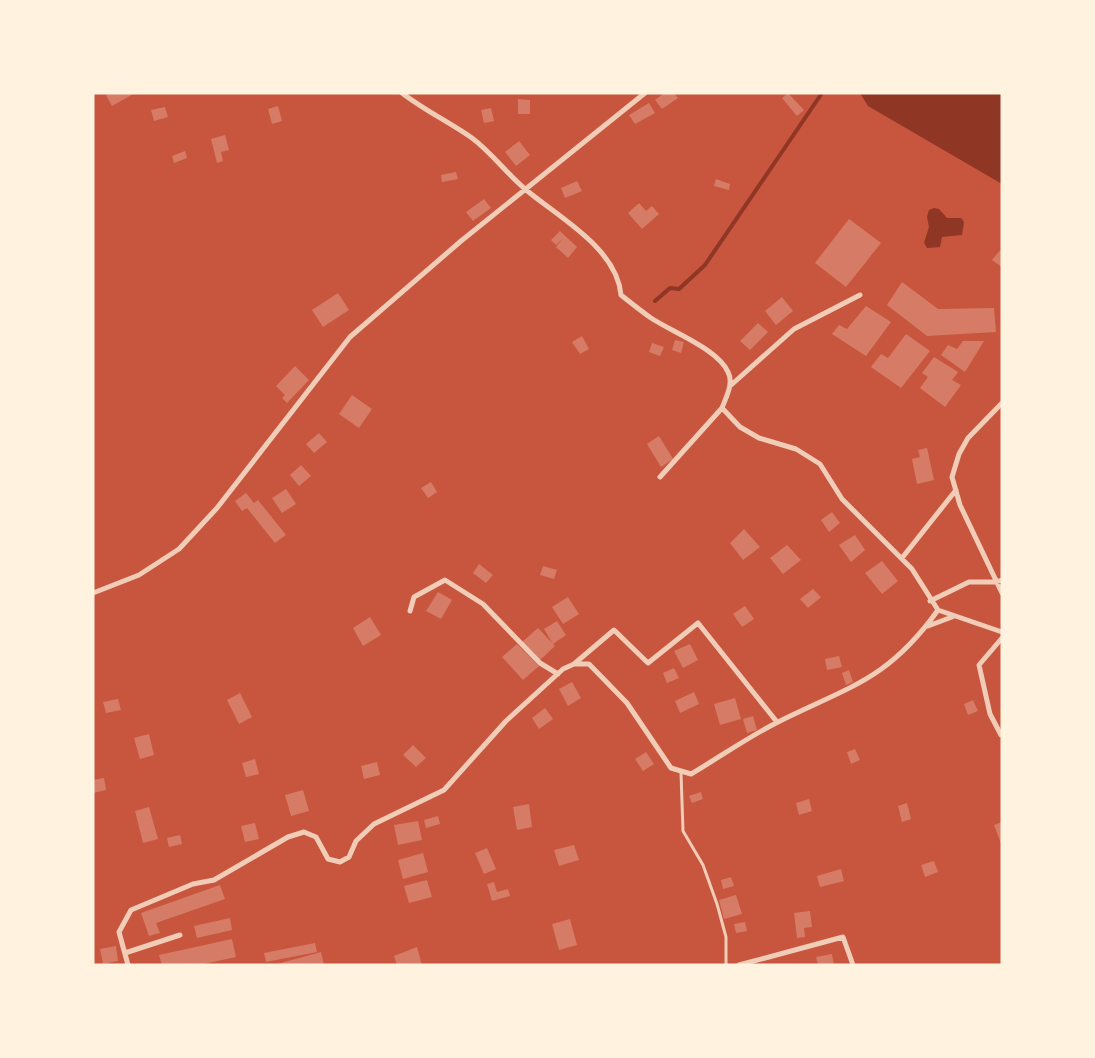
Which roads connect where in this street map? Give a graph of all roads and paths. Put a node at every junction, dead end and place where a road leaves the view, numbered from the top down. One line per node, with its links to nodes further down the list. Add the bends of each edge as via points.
1 (402, 93): 3 (street, via 471,137)
2 (645, 93): 3 (street)
3 (525, 189): 5 (street, via 580,231 618,276 621,295 651,318 704,348 729,372); 12 (street, via 350,337 217,508 179,549 139,575)
4 (860, 295): 5 (street, via 794,329)
5 (730, 386): 7 (street)
6 (1002, 403): 9 (street, via 958,454 952,477)
7 (722, 408): 8 (street); 10 (street, via 740,427 759,438 796,449 820,464 846,504)
8 (660, 477)
9 (956, 490): 10 (street); 11 (street, via 980,552)
10 (902, 558): 14 (street)
11 (999, 581): 13 (street); 14 (street, via 969,582)
12 (93, 593)
13 (1002, 593)
14 (930, 601): 15 (street)
15 (938, 610): 17 (street); 18 (street)
16 (410, 611): 22 (street, via 414,597 445,580 483,604 540,663)
17 (952, 616): 18 (street); 19 (street)
18 (927, 626): 23 (street, via 884,670 849,691)
19 (1002, 632)
20 (1002, 638): 24 (street, via 979,665 990,714)
21 (574, 664): 22 (street); 23 (street, via 614,630 648,663 698,623); 25 (street, via 589,664 608,680 671,768)
22 (558, 674): 27 (street, via 506,721 444,790 374,824 356,841 349,857 340,862 328,859 309,832 288,837 214,880 193,884 131,910 119,932)
23 (777, 722): 25 (street, via 691,774)
24 (1001, 735)
25 (681, 773): 29 (lane, via 683,831 703,865 717,904 726,937)
26 (180, 935): 27 (street)
27 (125, 953): 28 (street)
28 (128, 965)
29 (726, 965)
30 (739, 965): 31 (street, via 843,937)
31 (853, 965)

